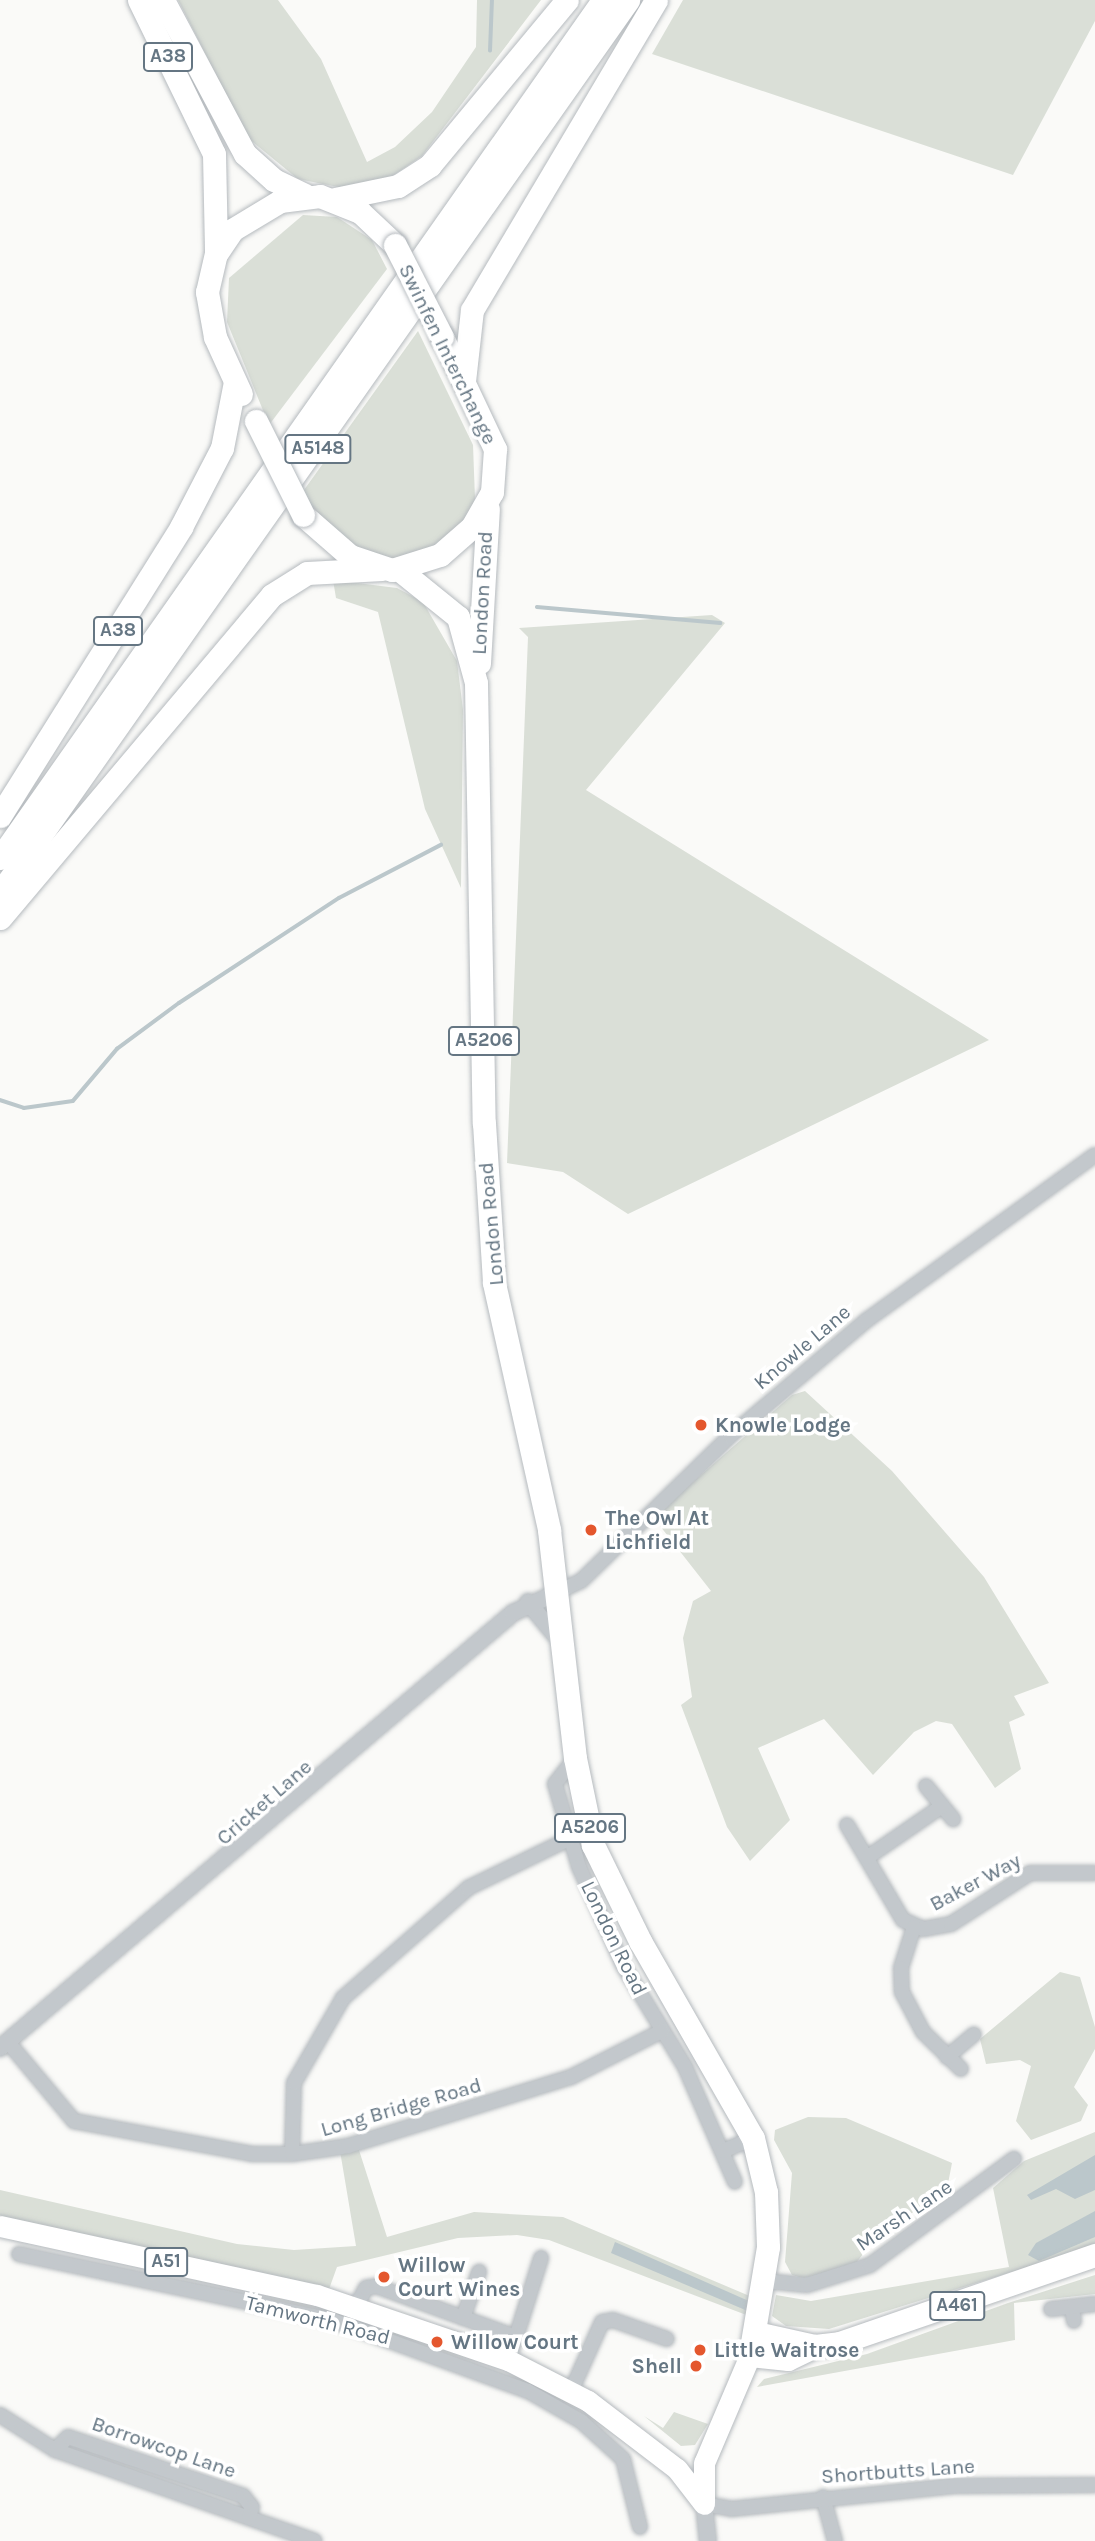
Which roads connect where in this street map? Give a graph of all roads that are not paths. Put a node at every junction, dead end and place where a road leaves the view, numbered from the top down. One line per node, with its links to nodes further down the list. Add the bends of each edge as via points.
1 (139, 0): 9 (highway, A38, via 214,154)
2 (163, 0): 7 (highway, A38, via 245,154 274,180)
3 (567, 0): 8 (highway, via 430,165 398,186)
4 (603, 0): 18 (highway, A5148)
5 (628, 0): 19 (highway, A5148)
6 (656, 0): 11 (highway, via 472,310)
7 (305, 195): 8 (highway, Swinfen Interchange / A38); 10 (highway, Swinfen Interchange, via 242,220)
8 (335, 199): 11 (highway, Swinfen Interchange / A38, bridge, via 375,223 395,245)
9 (218, 221): 10 (highway); 13 (highway, A38, via 196,304 223,381)
10 (216, 254): 12 (highway, Swinfen Interchange, via 208,312)
11 (464, 381): 14 (highway, Swinfen Interchange / A38, via 495,449)
12 (234, 383): 13 (highway); 15 (highway, Swinfen Interchange, bridge, via 303,515 349,556)
13 (225, 440): 17 (highway, A38, via 181,527)
14 (488, 502): 15 (highway, Swinfen Interchange / A38, via 461,539); 16 (highway, London Road / A5206)
15 (391, 570): 16 (highway, London Road / A5206, via 458,617); 20 (highway, A38, via 307,573 272,595)
16 (476, 683): 22 (highway, London Road / A5206, via 490,1236 502,1320 528,1412)
17 (0, 816)
18 (0, 858)
19 (0, 893)
20 (0, 918)
21 (1095, 1155): 22 (street, Knowle Lane, via 857,1329 730,1436 591,1572)
22 (556, 1593): 23 (street, Cricket Lane); 24 (highway, London Road / A5206)
23 (528, 1602): 24 (street); 36 (street, Cricket Lane)
24 (561, 1642): 25 (highway, London Road / A5206)
25 (575, 1758): 30 (street, London Road, via 555,1784); 39 (highway, London Road / A5206, via 607,1880)
26 (926, 1786): 27 (street)
27 (942, 1806): 28 (street); 31 (street)
28 (953, 1819)
29 (847, 1825): 31 (street, Baker Way)
30 (569, 1839): 34 (street, London Road, via 623,1965); 41 (street, via 468,1888 343,1998 294,2083)
31 (867, 1857): 33 (street, Baker Way)
32 (1095, 1873): 33 (street, Baker Way, via 1030,1873 951,1924)
33 (914, 1927): 37 (street, via 901,1968 902,1992 923,2032)
34 (662, 2031): 40 (street, London Road); 41 (street, Long Bridge Road, via 625,2054 524,2093 348,2146)
35 (974, 2034): 37 (street)
36 (4, 2045): 41 (street, Long Bridge Road, via 59,2110 84,2125 252,2154)
37 (947, 2057): 38 (street)
38 (961, 2069)
39 (753, 2138): 40 (street); 54 (highway, London Road / A5206, via 766,2192)
40 (723, 2151): 43 (street, London Road)
41 (292, 2154)
42 (1014, 2159): 54 (street, Marsh Lane, via 870,2265 807,2285)
43 (735, 2182)
44 (0, 2226): 45 (main road, Tamworth Road / A51)
45 (73, 2242): 49 (street); 52 (main road, Tamworth Road / A51)
46 (19, 2254): 49 (street, Tamworth Road)
47 (1095, 2255): 58 (highway, A461, via 857,2339)
48 (541, 2258): 56 (street)
49 (69, 2265): 63 (street, Tamworth Road, via 374,2331)
50 (479, 2272): 55 (street)
51 (1095, 2304): 53 (street, via 1073,2314)
52 (356, 2306): 55 (street, Tamworth Road, via 366,2288 376,2286); 60 (main road, Tamworth Road / A51)
53 (1051, 2309)
54 (758, 2317): 58 (highway, A461); 59 (highway, A461); 61 (main road, London Road / A5206)
55 (463, 2318): 56 (street, Tamworth Road)
56 (516, 2337): 60 (street)
57 (667, 2339): 62 (street, via 613,2320 602,2322)
58 (815, 2346): 59 (highway, A461)
59 (779, 2359): 61 (main road)
60 (509, 2360): 62 (main road, Tamworth Road / A51)
61 (740, 2381): 66 (main road, London Road / A5206)
62 (570, 2388): 63 (street); 65 (main road, Tamworth Road / A51)
63 (557, 2406): 71 (street, Tamworth Road, via 623,2459)
64 (0, 2415): 72 (street, Borrowcop Lane, via 55,2450)
65 (626, 2430): 67 (main road, Tamworth Road / A51); 70 (main road, Tamworth Road / A51, via 665,2474)
66 (715, 2449): 67 (main road, via 690,2459); 70 (main road, London Road / A5206)
67 (660, 2455): 70 (main road, Tamworth Road / A51)
68 (1095, 2485): 69 (street, Shortbutts Lane, via 954,2486)
69 (823, 2497): 70 (street, Shortbutts Lane, via 731,2509); 74 (street)
70 (704, 2504): 73 (street)
71 (640, 2527)
72 (315, 2541)
73 (708, 2541)
74 (835, 2541)

